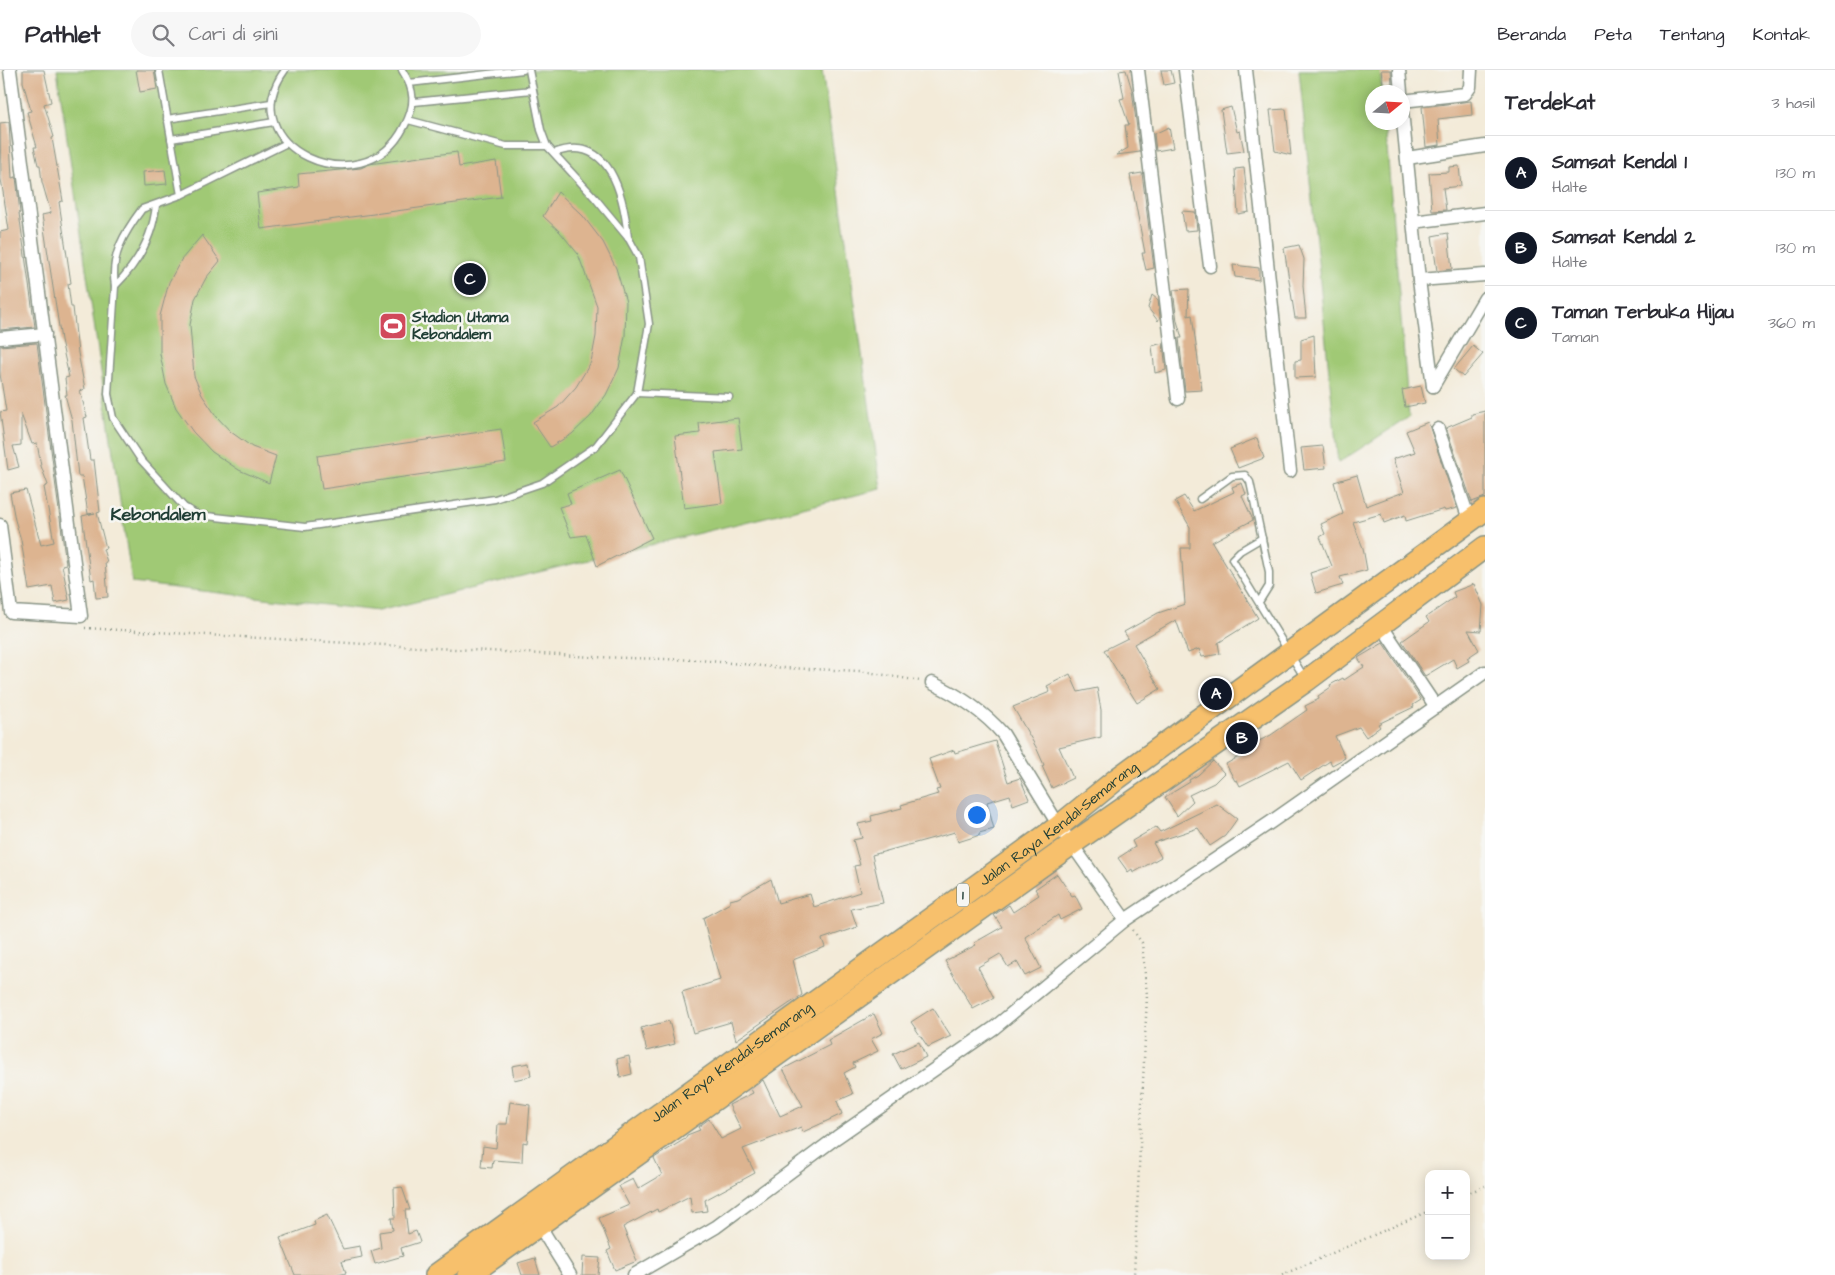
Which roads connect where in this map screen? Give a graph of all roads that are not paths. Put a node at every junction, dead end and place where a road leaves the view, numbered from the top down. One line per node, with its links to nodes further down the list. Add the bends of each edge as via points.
1 (10, 70): 38 (street)
2 (159, 70): 18 (lane)
3 (285, 70): 17 (lane)
4 (402, 70): 12 (lane)
5 (524, 70): 12 (lane)
6 (529, 70): 14 (lane)
7 (1138, 70): 42 (street)
8 (1185, 70): 33 (street)
9 (1246, 70): 44 (street)
10 (1399, 70): 13 (street)
11 (1471, 70): 15 (street, via 1470,87 1465,94)
12 (409, 82): 16 (lane)
13 (1400, 85)
14 (532, 90): 16 (lane); 24 (lane, via 540,130)
15 (1410, 100)
16 (414, 102): 19 (lane)
17 (271, 103): 18 (lane); 20 (lane)
18 (167, 119): 22 (lane)
19 (408, 120): 23 (lane, via 385,151 350,166 313,161); 24 (lane, via 506,146)
20 (274, 122): 22 (lane); 23 (lane)
21 (1404, 130): 27 (street)
22 (171, 138): 28 (lane)
23 (287, 143): 28 (lane)
24 (547, 146): 26 (lane)
25 (1485, 146): 27 (street)
26 (554, 153): 32 (lane); 32 (lane, via 580,148 603,160 621,195)
27 (1407, 158): 31 (street)
28 (181, 195): 29 (lane)
29 (156, 205): 36 (lane, via 154,225 132,269); 36 (lane, via 142,209 124,238 112,269)
30 (1485, 213): 31 (street)
31 (1413, 222): 35 (street)
32 (628, 239): 40 (lane, via 639,257 649,324)
33 (1210, 266)
34 (1485, 275): 35 (street)
35 (1419, 280): 37 (street, via 1433,386)
36 (115, 286): 40 (lane, via 108,394 113,418 141,460 184,507 198,515 305,526 495,499 542,484 596,446)
37 (1485, 298)
38 (45, 334): 39 (street); 47 (street, via 81,616 11,612)
39 (0, 338)
40 (637, 393): 41 (lane)
41 (729, 397)
42 (1178, 399)
43 (1438, 429): 46 (street)
44 (1290, 471)
45 (1200, 499): 48 (lane, via 1232,476 1245,475 1254,495)
46 (1478, 516): 52 (highway, Jalan Raya Kendal-Semarang / 1)
47 (0, 525)
48 (1262, 538): 50 (lane, via 1269,586); 50 (lane, via 1232,559)
49 (1485, 547): 51 (highway, Jalan Raya Kendal-Semarang / 1)
50 (1259, 602): 52 (lane)
51 (1381, 625): 54 (highway, Jalan Raya Kendal-Semarang / 1); 56 (street)
52 (1289, 653): 54 (lane); 57 (highway, Jalan Raya Kendal-Semarang / 1, via 1118,778)
53 (1485, 672): 56 (street)
54 (1306, 681): 58 (highway, Jalan Raya Kendal-Semarang / 1)
55 (932, 683): 57 (street, via 955,694 992,722)
56 (1436, 706): 59 (street)
57 (1059, 826): 58 (street); 60 (highway, Jalan Raya Kendal-Semarang / 1)
58 (1072, 844): 59 (street); 60 (highway, Jalan Raya Kendal-Semarang / 1)
59 (1125, 920): 65 (street, via 994,1028 837,1137 716,1227)
60 (752, 1060): 61 (highway, Jalan Raya Kendal-Semarang / 1); 62 (highway, Jalan Raya Kendal-Semarang / 1)
61 (539, 1225): 63 (highway, Jalan Raya Kendal-Semarang / 1); 64 (street)
62 (436, 1275)
63 (469, 1275)
64 (570, 1275)
65 (634, 1275)

